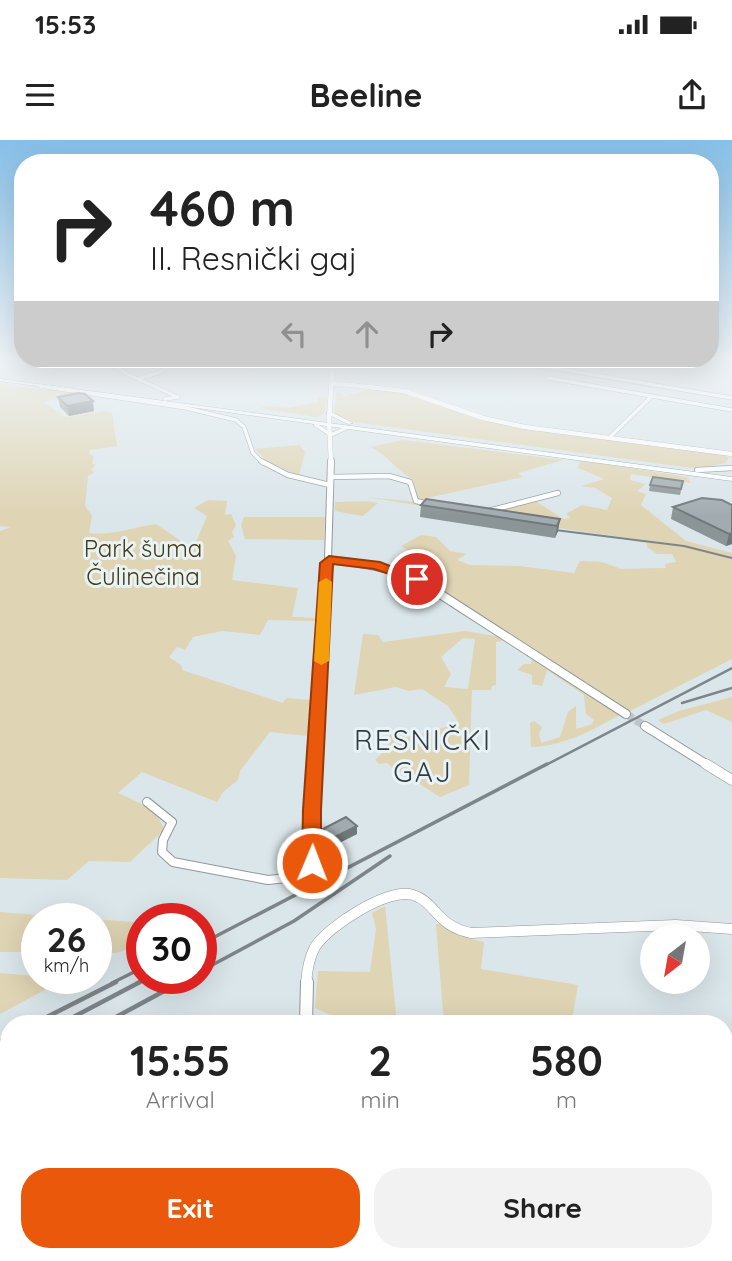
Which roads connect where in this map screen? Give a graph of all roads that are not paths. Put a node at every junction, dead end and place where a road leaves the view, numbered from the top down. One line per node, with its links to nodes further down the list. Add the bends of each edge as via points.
1 (199, 411): 7 (street)
2 (219, 411): 7 (main road)
3 (228, 411): 10 (main road)
4 (254, 411): 9 (main road)
5 (463, 411): 15 (street, via 525,427)
6 (636, 411): 15 (street)
7 (203, 412): 21 (street, via 242,423 252,452 270,467)
8 (330, 412): 9 (main road); 11 (street); 12 (main road)
9 (310, 419): 11 (main road)
10 (300, 421): 11 (main road); 14 (main road)
11 (329, 423): 12 (main road); 13 (main road); 14 (street)
12 (359, 425): 18 (main road)
13 (351, 428): 14 (main road); 19 (main road)
14 (331, 435): 20 (street)
15 (609, 438): 16 (street)
16 (732, 454)
17 (731, 466): 18 (street); 19 (street)
18 (697, 470): 19 (main road)
19 (728, 476)
20 (330, 477): 21 (street); 23 (street, via 398,477 410,482 416,501)
21 (330, 485): 25 (street)
22 (558, 493): 24 (street)
23 (440, 505)
24 (481, 512)
25 (329, 559): 26 (street, via 386,567 417,579); 29 (street, via 325,565 312,863 287,878 268,880 173,862 161,846 173,822)
26 (626, 713)
27 (645, 726): 28 (street)
28 (732, 780)
29 (147, 802)
30 (732, 930): 31 (street, via 676,925 487,935 445,923 425,901 405,892 350,916 314,944 307,967)
31 (306, 1015)

